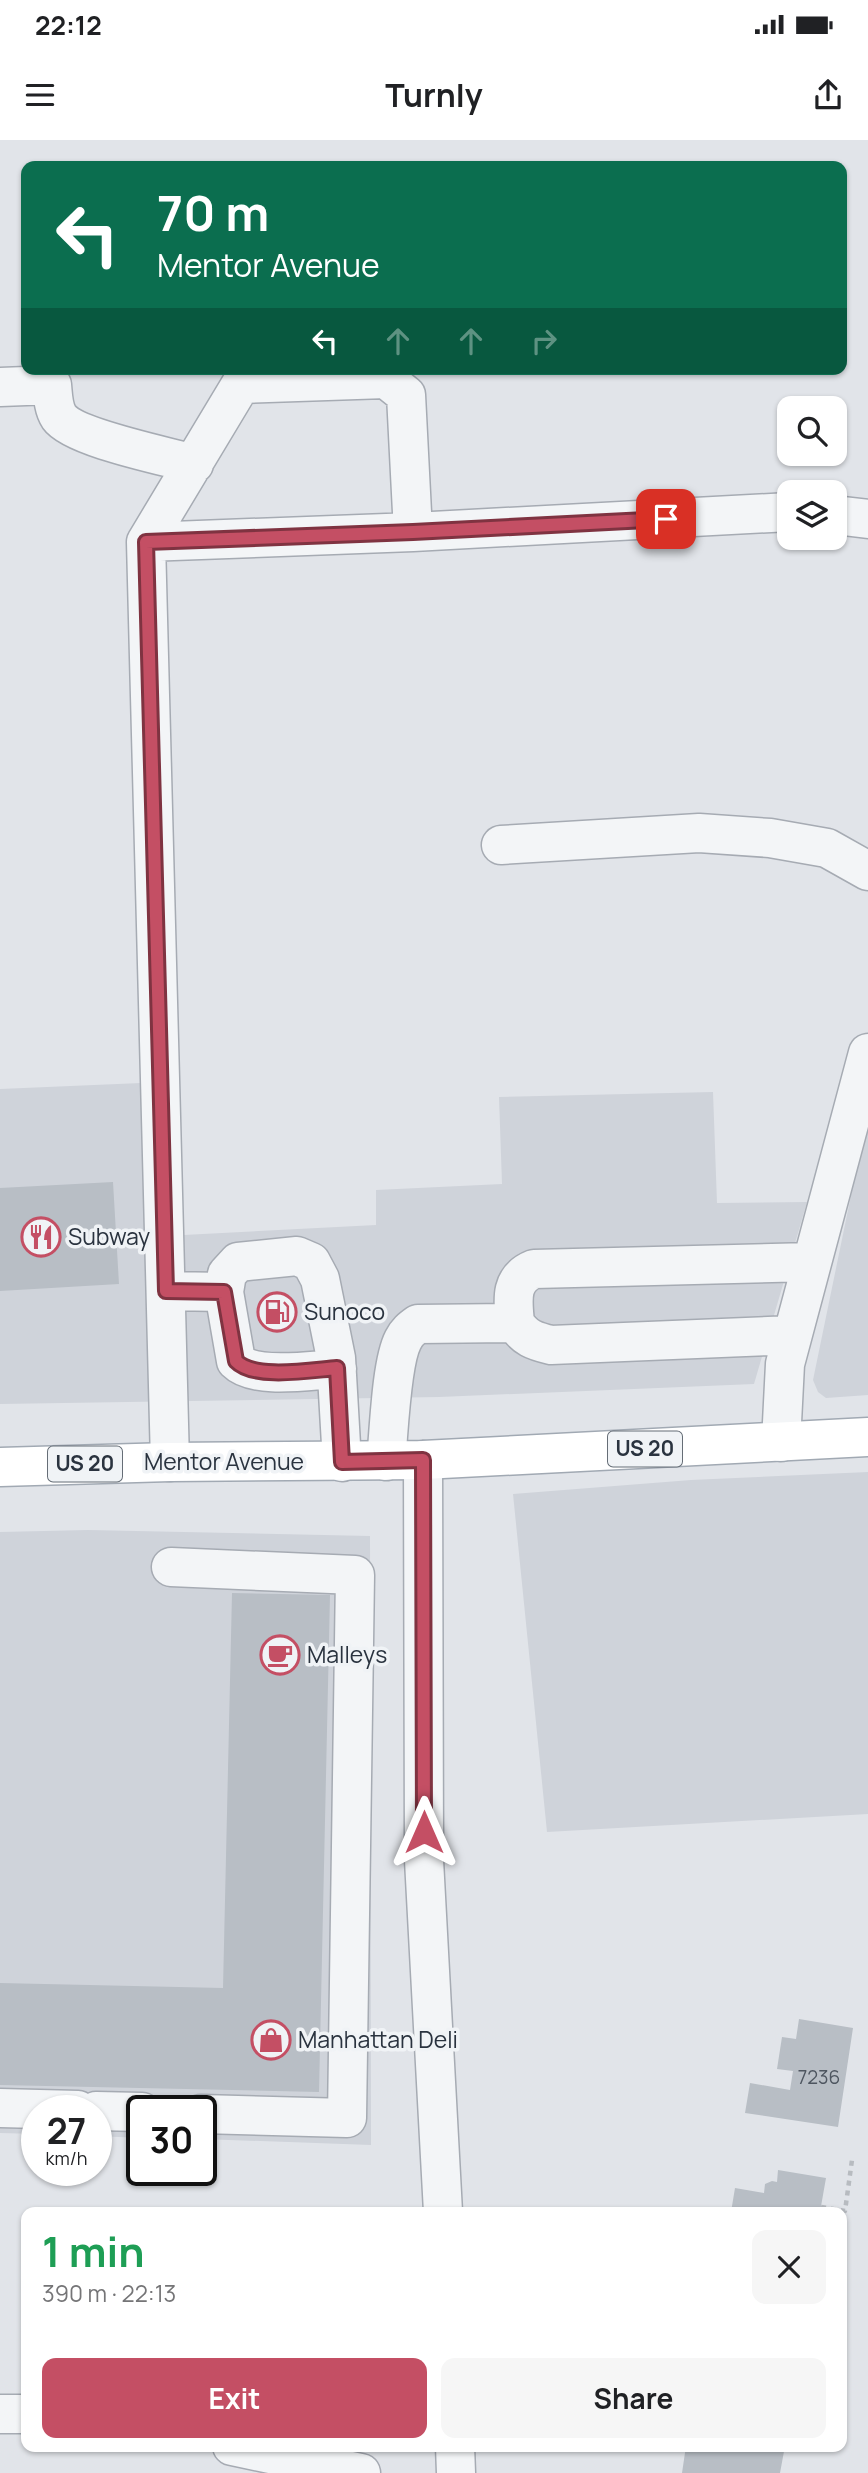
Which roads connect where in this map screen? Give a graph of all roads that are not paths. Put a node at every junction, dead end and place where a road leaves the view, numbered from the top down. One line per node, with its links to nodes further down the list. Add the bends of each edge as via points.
1 (51, 377): 3 (street); 4 (street, via 60,417 72,427)
2 (240, 377): 4 (street); 8 (street, via 386,379 406,395)
3 (0, 387)
4 (194, 464): 9 (street)
5 (777, 513): 8 (street)
6 (847, 516): 7 (street)
7 (868, 519)
8 (413, 532): 9 (street)
9 (146, 542): 14 (street)
10 (501, 845): 11 (street, via 699,832 827,848)
11 (868, 871)
12 (868, 1053): 13 (street)
13 (811, 1262): 16 (street, via 534,1269 516,1283); 17 (street)
14 (166, 1291): 15 (street); 22 (street)
15 (224, 1292): 18 (street, via 236,1361 242,1367 259,1372); 18 (street, via 227,1274 238,1262 297,1256 311,1262 320,1279)
16 (515, 1323): 17 (street, via 523,1335 551,1345); 21 (street, via 418,1324 409,1330 397,1360)
17 (792, 1335): 20 (street, via 785,1364)
18 (337, 1368): 23 (street)
19 (868, 1437): 20 (main road, Mentor Avenue / US 20)
20 (781, 1442): 21 (main road, Mentor Avenue / US 20)
21 (405, 1461): 23 (main road, Mentor Avenue / US 20); 29 (street)
22 (170, 1462): 23 (main road, Mentor Avenue / US 20); 24 (main road, Mentor Avenue / US 20)
23 (342, 1462)
24 (0, 1467)
25 (171, 1567): 28 (street, via 355,1575 347,2118)
26 (0, 2108): 27 (street)
27 (21, 2109)
28 (217, 2114)
29 (443, 2207)
30 (0, 2414): 31 (street)
31 (21, 2414)
32 (260, 2452): 34 (street)
33 (455, 2452): 35 (street)
34 (360, 2473)
35 (457, 2473)

